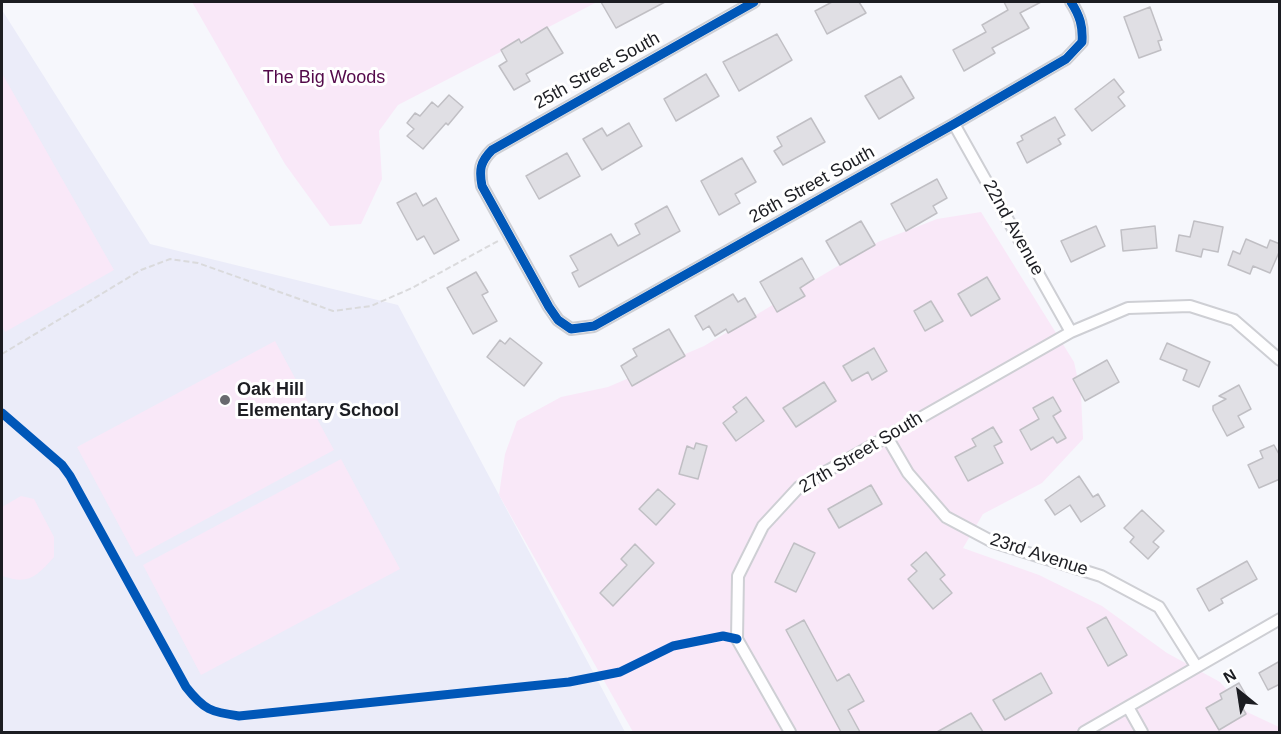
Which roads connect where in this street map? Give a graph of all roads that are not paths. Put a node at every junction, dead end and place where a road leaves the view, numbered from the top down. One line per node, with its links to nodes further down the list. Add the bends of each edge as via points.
1 (754, 2): 4 (street, 25th Street South, via 483,158 479,169 482,186 558,320 571,329)
2 (1071, 2): 3 (street, 26th Street South, via 1083,28 1082,42 1066,59)
3 (954, 124): 4 (street, 26th Street South); 5 (street, 22nd Avenue)
4 (594, 326)
5 (1071, 332): 6 (street, 27th Street South, via 1128,308 1190,306 1234,320); 7 (street, 27th Street South)
6 (1280, 360)
7 (887, 437): 9 (street, 23rd Avenue, via 908,473 946,517 993,542 1101,576 1159,607); 11 (street, 27th Street South, via 799,487 763,526 738,576 737,639)
8 (1280, 619): 9 (street)
9 (1196, 666): 10 (street)
10 (1128, 707): 12 (street); 13 (street)
11 (790, 732)
12 (1084, 732)
13 (1142, 732)

